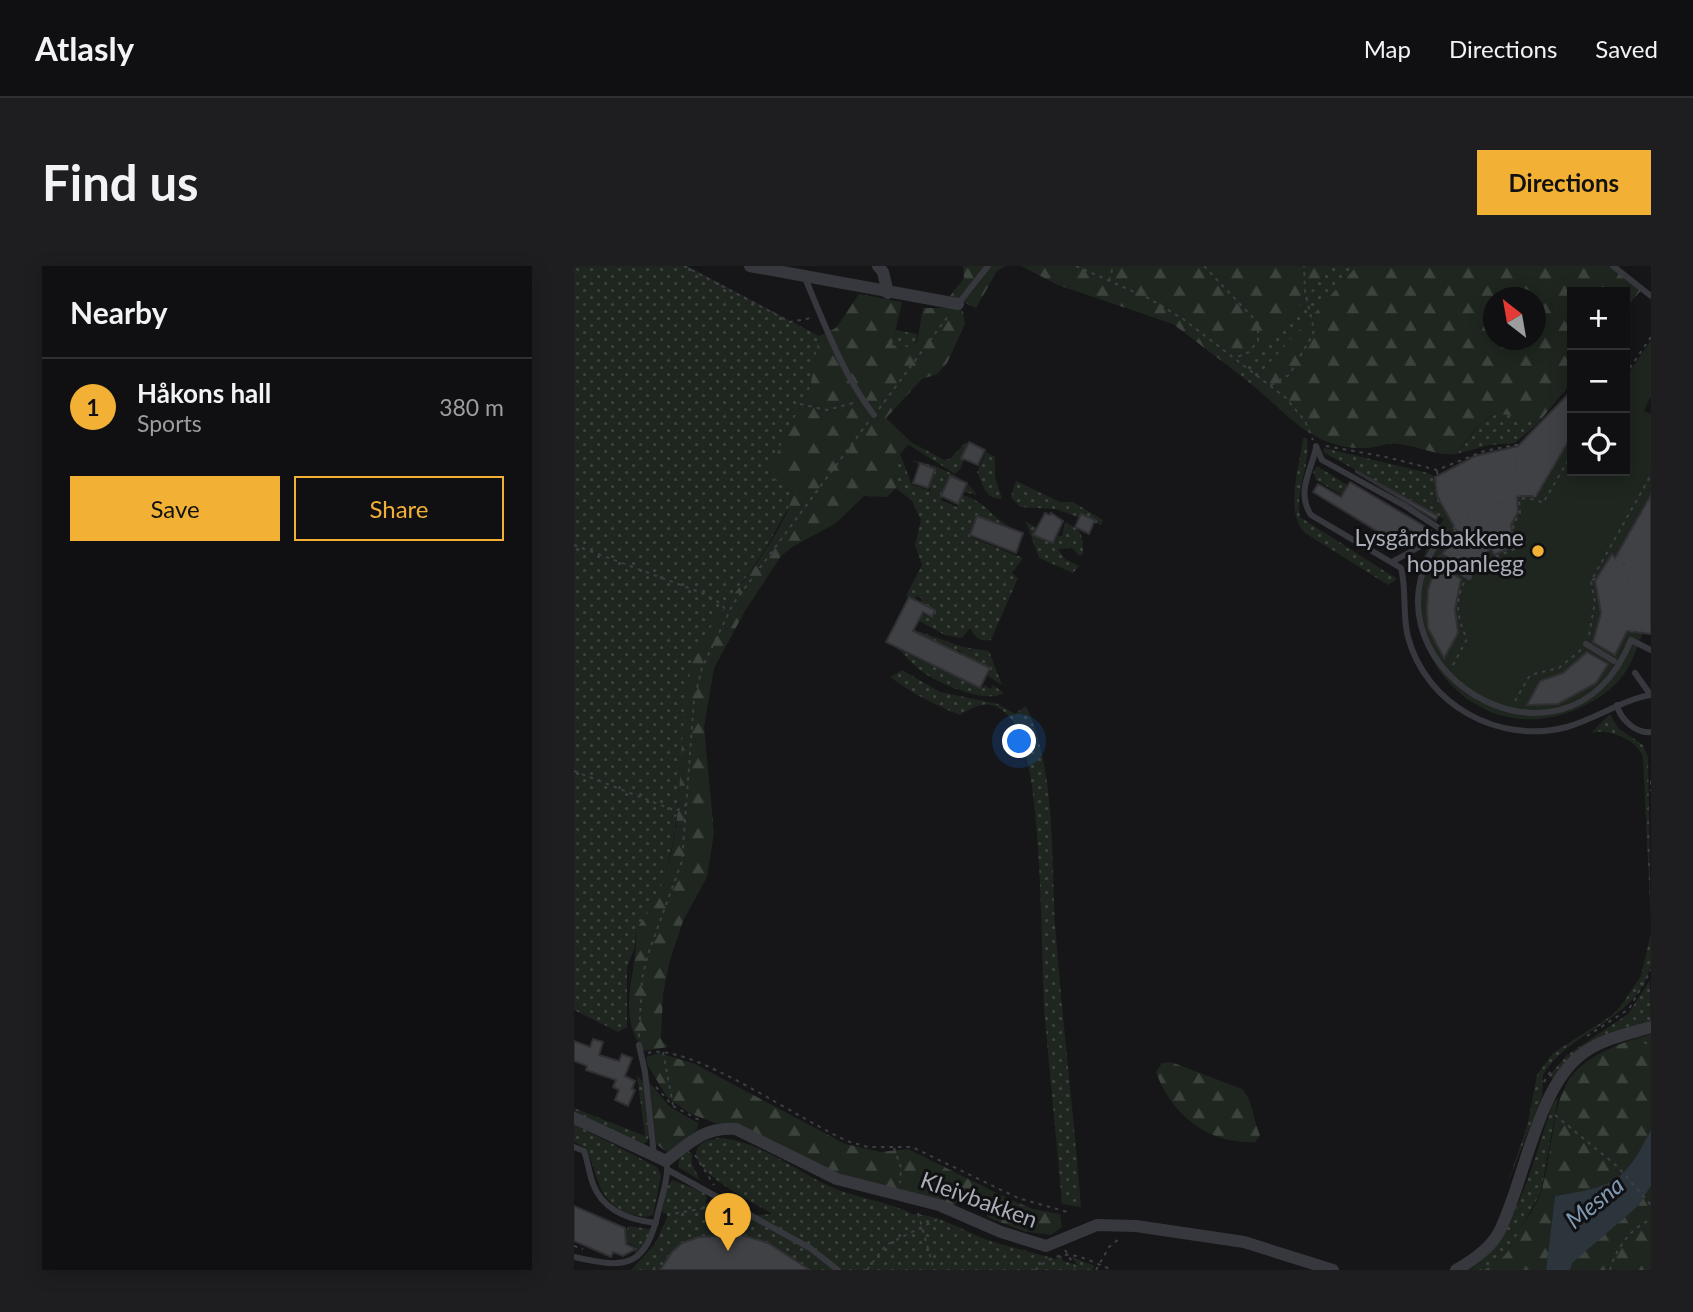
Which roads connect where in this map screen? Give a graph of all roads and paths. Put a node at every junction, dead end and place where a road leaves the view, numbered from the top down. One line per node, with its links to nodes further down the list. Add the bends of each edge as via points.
1 (684, 266): 15 (path, via 790,321 807,320)
2 (750, 266): 10 (street)
3 (877, 266): 12 (street)
4 (988, 266): 14 (lane)
5 (1076, 266): 11 (path)
6 (1113, 266): 11 (path)
7 (1204, 266): 17 (path, via 1258,323 1258,341 1249,352)
8 (1304, 266): 19 (path, via 1314,330 1289,375)
9 (1613, 266): 13 (lane)
10 (805, 278): 12 (street); 15 (lane)
11 (1109, 281): 17 (path, via 1183,319)
12 (888, 293): 14 (street)
13 (1651, 296)
14 (958, 304): 22 (path)
15 (819, 311): 20 (lane)
16 (1651, 337): 18 (path)
17 (1234, 358): 19 (path)
18 (1630, 368)
19 (1270, 386): 26 (path, via 1305,421)
20 (862, 399): 21 (path, via 827,410); 22 (lane)
21 (800, 404)
22 (874, 415): 47 (path)
23 (1567, 441): 24 (path)
24 (1565, 444): 25 (path); 30 (path)
25 (1515, 445): 28 (path, via 1484,451); 32 (path)
26 (1316, 446): 28 (path); 35 (lane, via 1322,460); 43 (lane, via 1304,488 1305,506 1311,515)
27 (1567, 462): 30 (path, via 1543,503)
28 (1437, 470): 33 (path, via 1440,496)
29 (1651, 475): 46 (path)
30 (1533, 498): 32 (path)
31 (1651, 498): 44 (path, via 1619,554)
32 (1518, 499): 33 (path, via 1478,511); 37 (path)
33 (1458, 524): 34 (path)
34 (1453, 529): 35 (path); 42 (path)
35 (1444, 532): 50 (lane, via 1419,590 1421,627 1442,669 1481,700 1516,713 1569,706 1602,688)
36 (1521, 534): 37 (path)
37 (1514, 536): 42 (path, via 1517,548)
38 (574, 545): 47 (path, via 702,593 722,604)
39 (1419, 547): 43 (lane)
40 (1651, 551): 44 (path)
41 (1440, 559): 45 (lane)
42 (1488, 560): 45 (path)
43 (1392, 562): 57 (lane, via 1401,568 1405,625 1416,660 1443,697 1473,718 1494,726 1536,731 1568,727)
44 (1624, 564): 46 (path); 48 (path, via 1633,598)
45 (1469, 577): 54 (path, via 1458,605 1467,639)
46 (1591, 580): 51 (path, via 1594,612)
47 (727, 614): 63 (path, via 702,668 694,700)
48 (1632, 629): 49 (path); 50 (path)
49 (1651, 630)
50 (1631, 640): 52 (lane)
51 (1586, 644): 53 (lane); 58 (path, via 1559,668 1530,676)
52 (1651, 650)
53 (1614, 661)
54 (1449, 671)
55 (1635, 673): 56 (lane)
56 (1651, 694): 57 (lane)
57 (1617, 705): 59 (lane, via 1630,725 1641,733)
58 (1511, 707)
59 (1651, 732)
60 (574, 771): 63 (path, via 676,811)
61 (1651, 782): 62 (path)
62 (1651, 791)
63 (688, 803): 65 (path, via 682,861 642,979)
64 (1651, 1027): 70 (street, via 1582,1054 1560,1076)
65 (639, 1045): 67 (lane)
66 (663, 1051): 67 (path); 69 (path); 75 (path, via 713,1069 829,1134 868,1147)
67 (642, 1058): 68 (lane)
68 (645, 1072): 69 (path); 76 (lane)
69 (673, 1106): 72 (path)
70 (1546, 1108): 81 (path, via 1618,1167); 101 (street, via 1499,1233 1478,1258)
71 (574, 1118): 76 (street)
72 (712, 1129): 76 (street); 78 (street, Kleivbakken, via 736,1129 837,1179)
73 (695, 1146): 77 (path, via 695,1159)
74 (574, 1147): 84 (lane, via 584,1151 593,1183 606,1205 634,1220)
75 (892, 1147): 78 (path, via 901,1168); 82 (path, via 912,1147 1018,1198)
76 (663, 1163): 80 (lane); 84 (lane)
77 (714, 1185)
78 (899, 1194): 79 (street, Kleivbakken)
79 (914, 1198): 86 (path); 87 (street, Kleivbakken, via 1046,1246 1097,1224)
80 (730, 1202): 84 (path); 93 (lane, via 810,1248)
81 (1651, 1205)
82 (1071, 1213)
83 (944, 1217): 86 (path)
84 (657, 1220): 89 (lane, via 649,1245 625,1266)
85 (1651, 1220): 102 (path, via 1632,1231)
86 (922, 1225): 94 (path, via 886,1245); 95 (path)
87 (1136, 1226): 91 (path, via 1109,1247); 100 (street, Kleivbakken, via 1244,1242)
88 (1067, 1254): 91 (path); 96 (path, via 1047,1259); 97 (path)
89 (574, 1257)
90 (657, 1264): 92 (path)
91 (1099, 1265): 98 (path); 99 (path)
92 (653, 1270)
93 (838, 1270)
94 (867, 1270)
95 (934, 1270)
96 (1035, 1270)
97 (1077, 1270)
98 (1096, 1270)
99 (1113, 1270)
100 (1334, 1270)
101 (1456, 1270)
102 (1610, 1270)

